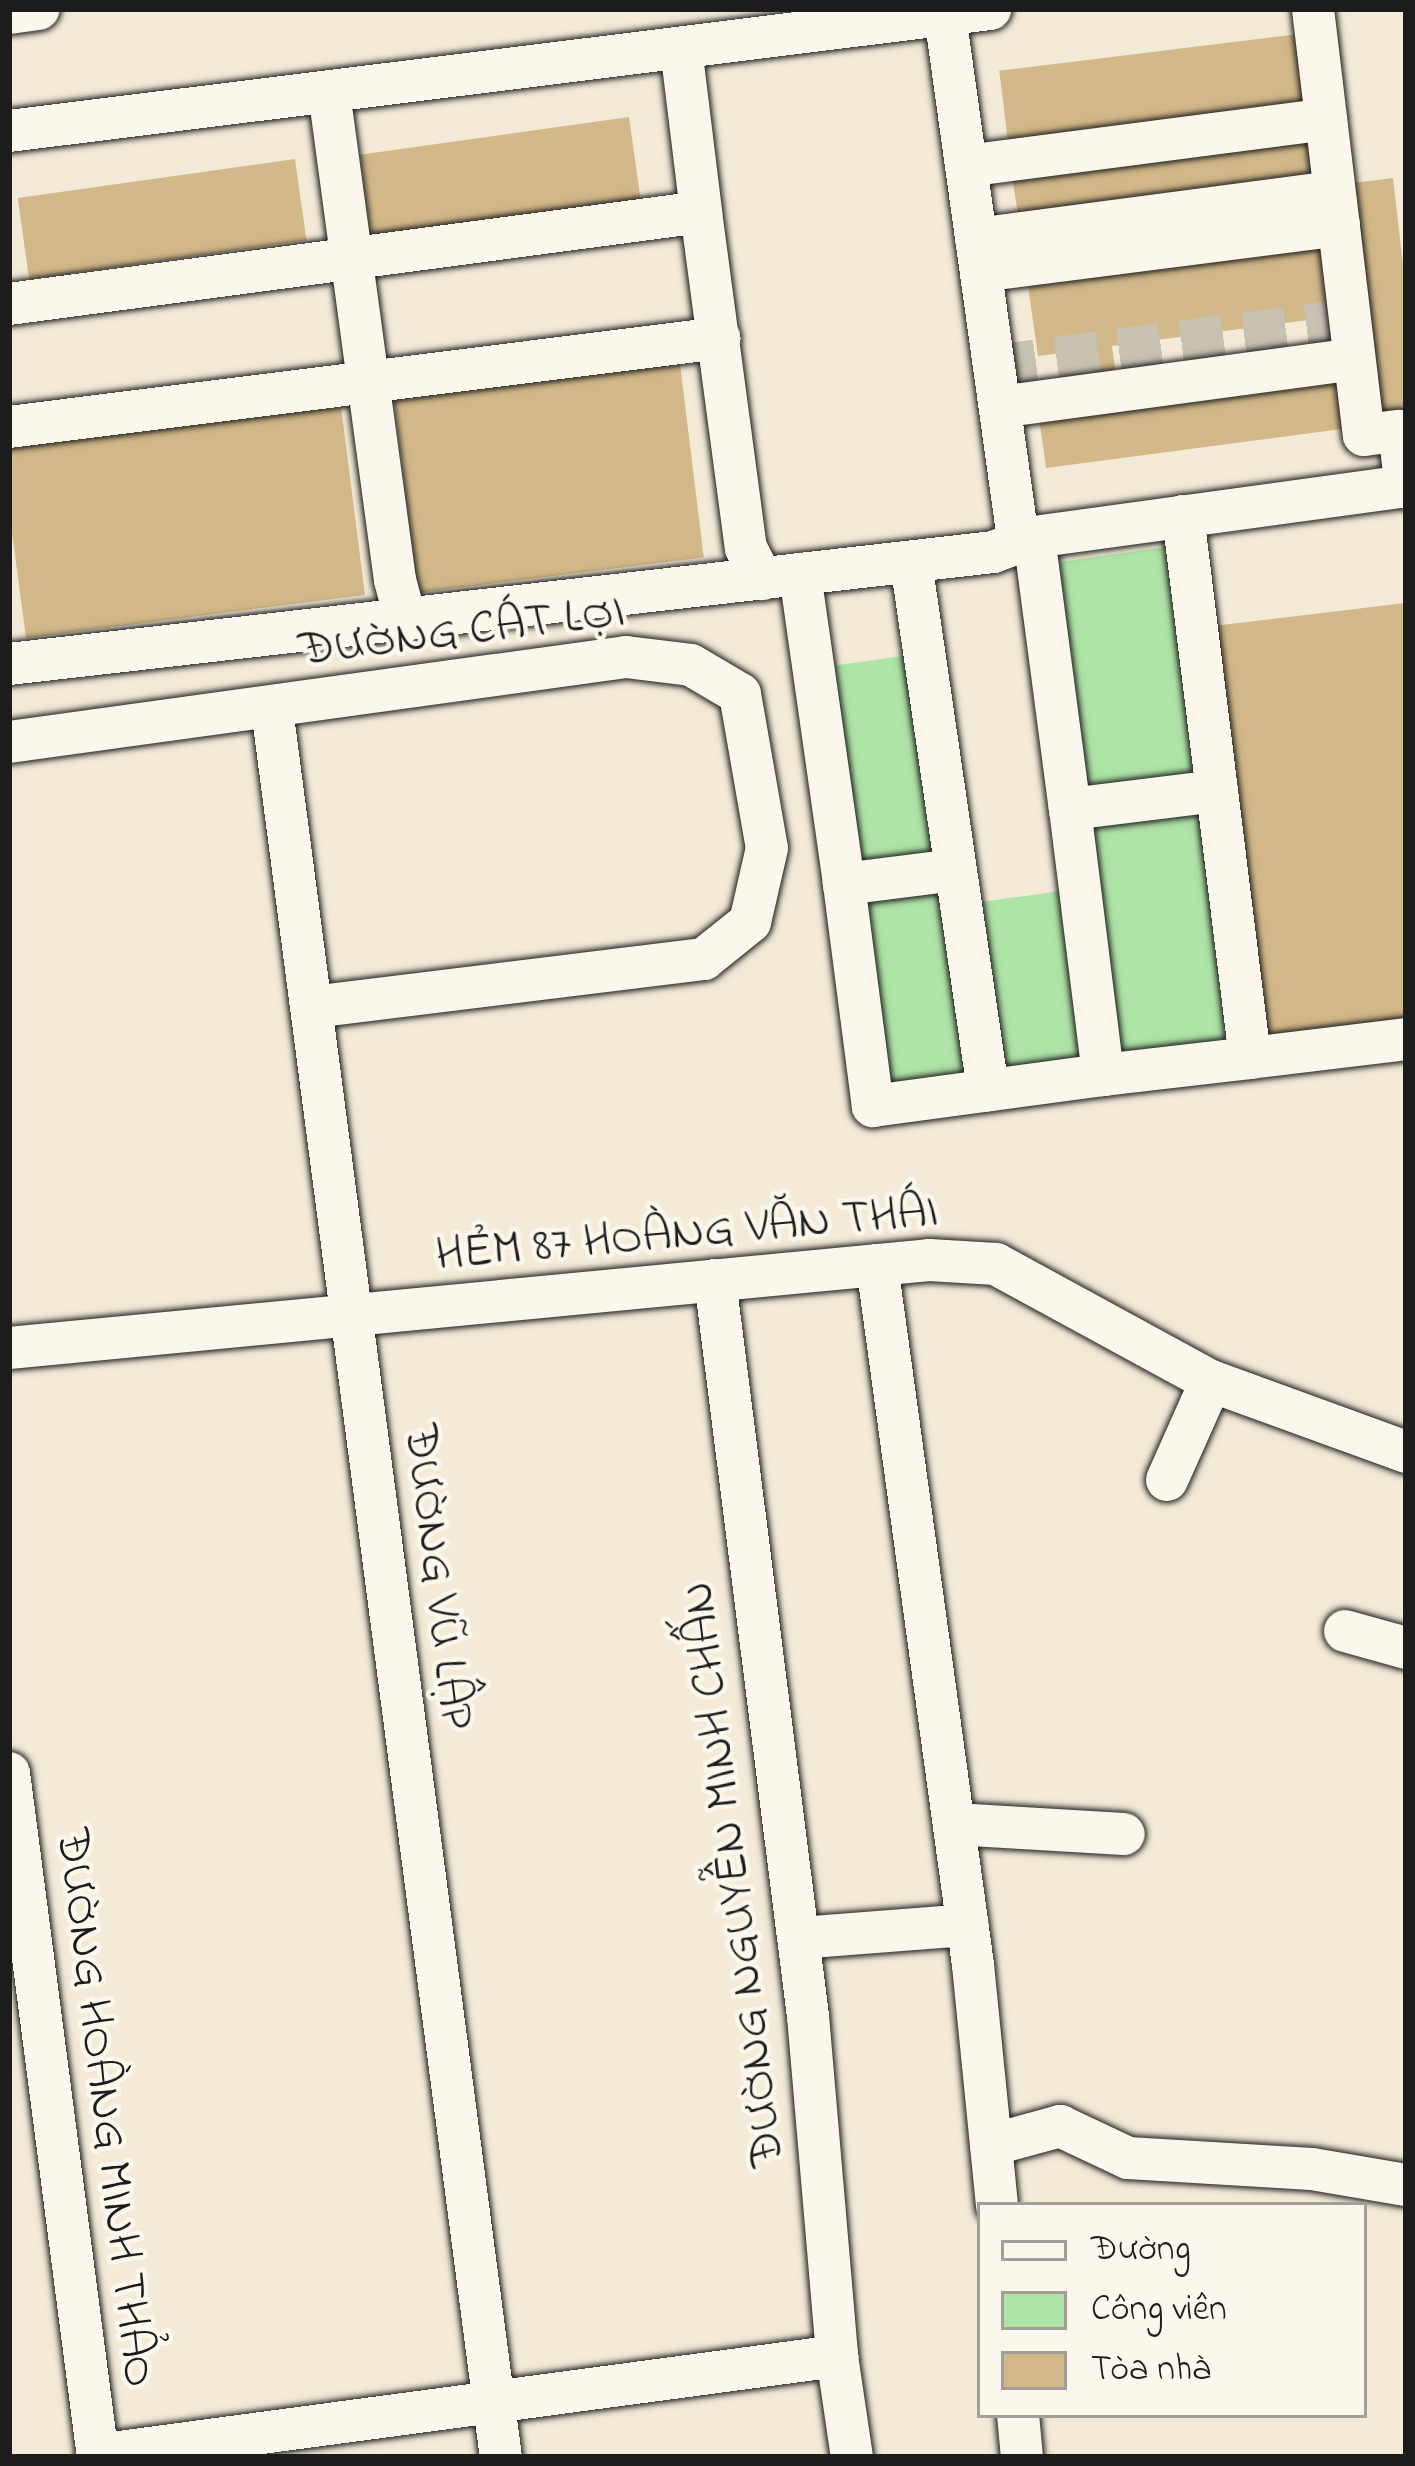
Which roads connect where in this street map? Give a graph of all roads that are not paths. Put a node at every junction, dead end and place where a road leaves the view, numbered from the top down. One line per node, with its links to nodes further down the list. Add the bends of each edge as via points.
1 (39, 9): 4 (street)
2 (990, 9): 5 (street)
3 (1313, 9): 8 (street)
4 (9, 13)
5 (945, 15): 6 (street); 10 (street)
6 (681, 48): 7 (street); 12 (street)
7 (329, 92): 9 (street); 14 (street)
8 (1326, 119): 10 (street); 11 (street)
9 (9, 131)
10 (966, 166): 13 (street)
11 (1336, 209): 13 (street); 17 (street)
12 (701, 212): 14 (street); 16 (street)
13 (979, 255): 19 (street)
14 (351, 260): 15 (street); 18 (street)
15 (9, 304)
16 (719, 338): 18 (street); 25 (street, via 746,548)
17 (1354, 358): 19 (street); 21 (street, via 1364,435 1399,431)
18 (369, 385): 20 (street); 26 (street)
19 (1000, 407): 23 (street)
20 (9, 427)
21 (1406, 487): 22 (street)
22 (1183, 516): 23 (street); 30 (street)
23 (1026, 538): 24 (street, via 993,552); 31 (street)
24 (911, 562): 25 (street); 32 (street)
25 (781, 576): 26 (street); 33 (street)
26 (406, 621): 27 (street)
27 (9, 664)
28 (272, 709): 29 (street, ĐƯỜNG CÁT LỢI); 34 (street, ĐƯỜNG VŨ LẬP); 34 (street, ĐƯỜNG CÁT LỢI, via 626,656 691,664 740,694 767,848 750,922 704,959)
29 (9, 742)
30 (1217, 791): 31 (street); 36 (street)
31 (1070, 809): 37 (street)
32 (955, 870): 33 (street); 38 (street)
33 (844, 884): 38 (street, via 873,1106)
34 (314, 1007): 41 (street, ĐƯỜNG VŨ LẬP)
35 (1406, 1039): 36 (street)
36 (1250, 1058): 37 (street)
37 (1103, 1075): 38 (street)
38 (988, 1090)
39 (877, 1265): 40 (street, HẺM 87 HOÀNG VĂN THÁI); 43 (street, HẺM 87 HOÀNG VĂN THÁI, via 996,1264); 49 (street)
40 (715, 1280): 41 (street, HẺM 87 HOÀNG VĂN THÁI); 52 (street, ĐƯỜNG NGUYỄN MINH CHẤN)
41 (356, 1315): 42 (street, HẺM 87 HOÀNG VĂN THÁI); 57 (street, ĐƯỜNG VŨ LẬP, via 375,1525)
42 (9, 1348)
43 (1211, 1381): 44 (street, HẺM 87 HOÀNG VĂN THÁI); 45 (street)
44 (1406, 1452)
45 (1167, 1480)
46 (1345, 1631): 47 (street)
47 (1406, 1648)
48 (9, 1773): 59 (street, ĐƯỜNG HOÀNG MINH THẢO)
49 (954, 1824): 50 (street); 51 (street)
50 (1124, 1834)
51 (968, 1925): 52 (street); 53 (street)
52 (799, 1938): 56 (street, ĐƯỜNG NGUYỄN MINH CHẤN)
53 (991, 2145): 54 (street, via 1060,2126 1128,2158 1312,2169); 55 (street)
54 (1406, 2185)
55 (997, 2202)
56 (836, 2356): 57 (street); 61 (street, ĐƯỜNG NGUYỄN MINH CHẤN)
57 (494, 2402): 59 (street); 60 (street, ĐƯỜNG VŨ LẬP)
58 (1018, 2418): 62 (street)
59 (97, 2456)
60 (502, 2457)
61 (852, 2457)
62 (1022, 2457)

